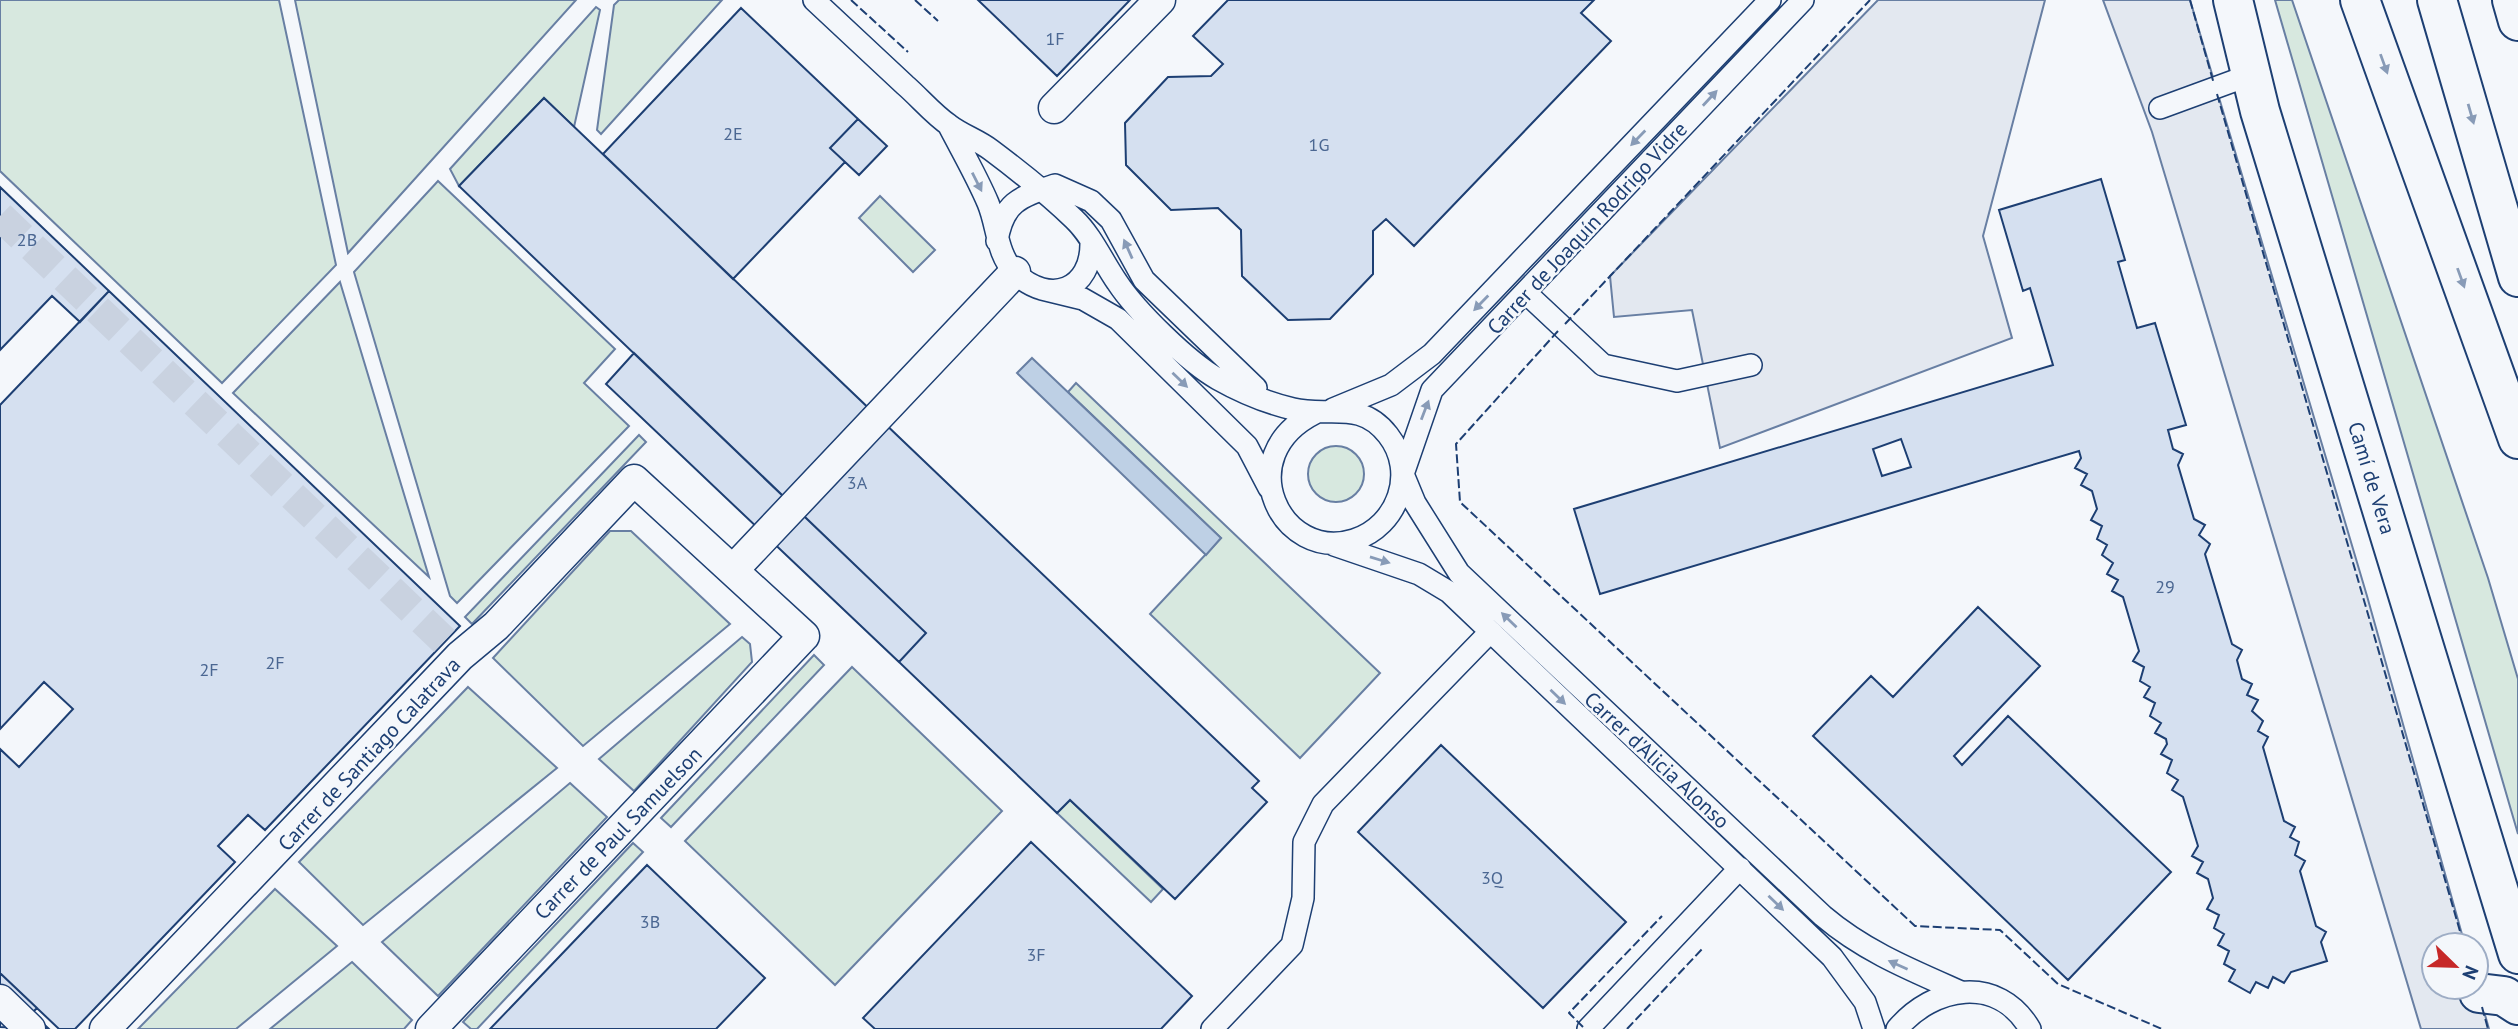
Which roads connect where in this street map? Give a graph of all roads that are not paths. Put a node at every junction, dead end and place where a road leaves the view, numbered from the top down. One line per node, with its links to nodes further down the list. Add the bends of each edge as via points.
1 (814, 0): 13 (lane)
2 (1160, 0): 11 (street)
3 (1770, 0): 23 (lane, Carrer de Joaquín Rodrigo Vidre, one-way to 23, via 1432,355 1391,385)
4 (1803, 0): 20 (lane, Carrer de Joaquín Rodrigo Vidre, one-way to 4)
5 (2233, 0): 10 (main road, Camí de Vera)
6 (2360, 0): 24 (main road, one-way to 24)
7 (2437, 0): 18 (main road, one-way to 18)
8 (2512, 0): 9 (main road)
9 (2518, 21)
10 (2250, 75): 12 (lane); 31 (main road, Camí de Vera)
11 (1054, 108)
12 (2160, 108)
13 (949, 125): 14 (lane, via 990,148); 15 (lane, one-way to 15, via 989,205)
14 (1039, 191): 15 (lane, via 1020,197 1007,209); 16 (lane, via 1075,220); 22 (lane, one-way to 14, via 1239,374 1153,290 1111,220 1091,201 1055,186)
15 (997, 241): 17 (lane)
16 (1091, 242): 19 (lane, via 1091,261 1083,276 1071,286); 22 (lane, via 1131,302 1196,363 1217,378)
17 (1015, 272): 19 (lane); 28 (street)
18 (2518, 277)
19 (1042, 289): 26 (lane, one-way to 26, via 1083,299 1118,319 1247,446)
20 (1526, 293): 21 (lane, via 1603,365 1678,381); 25 (lane, Carrer de Joaquín Rodrigo Vidre, one-way to 20, via 1432,390)
21 (1751, 365)
22 (1277, 404): 23 (lane)
23 (1323, 411): 25 (lane, via 1353,412 1372,420 1399,453); 26 (lane, via 1283,435 1269,474)
24 (2518, 439)
25 (1402, 474): 27 (lane, via 1393,509 1368,534 1333,542); 32 (lane, Carrer d'Alicia Alonso, one-way to 25, via 1878,955 1823,916 1459,573)
26 (1271, 493): 27 (lane, via 1296,529)
27 (1315, 539): 29 (lane, Carrer d'Alicia Alonso, one-way to 29, via 1399,565 1433,581)
28 (733, 570): 38 (street, Carrer de Santiago Calatrava, via 634,480); 39 (street, Carrer de Paul Samuelson, via 804,636)
29 (1490, 632): 30 (lane, Carrer d'Alicia Alonso, one-way to 30); 40 (lane, via 1323,804 1304,842 1303,898 1292,945)
30 (1740, 868): 41 (lane); 42 (lane, Carrer d'Alicia Alonso, one-way to 42, via 1840,967 1865,1002)
31 (2518, 954)
32 (1961, 992): 36 (lane, Carrer d'Alicia Alonso, via 1986,995 2008,1005); 43 (lane, via 1925,1003)
33 (2490, 994): 35 (main road)
34 (0, 1000): 37 (street)
35 (2518, 1005)
36 (2031, 1027)
37 (30, 1029)
38 (105, 1029)
39 (431, 1029)
40 (1212, 1029)
41 (1588, 1029)
42 (1874, 1029)
43 (1897, 1029)

